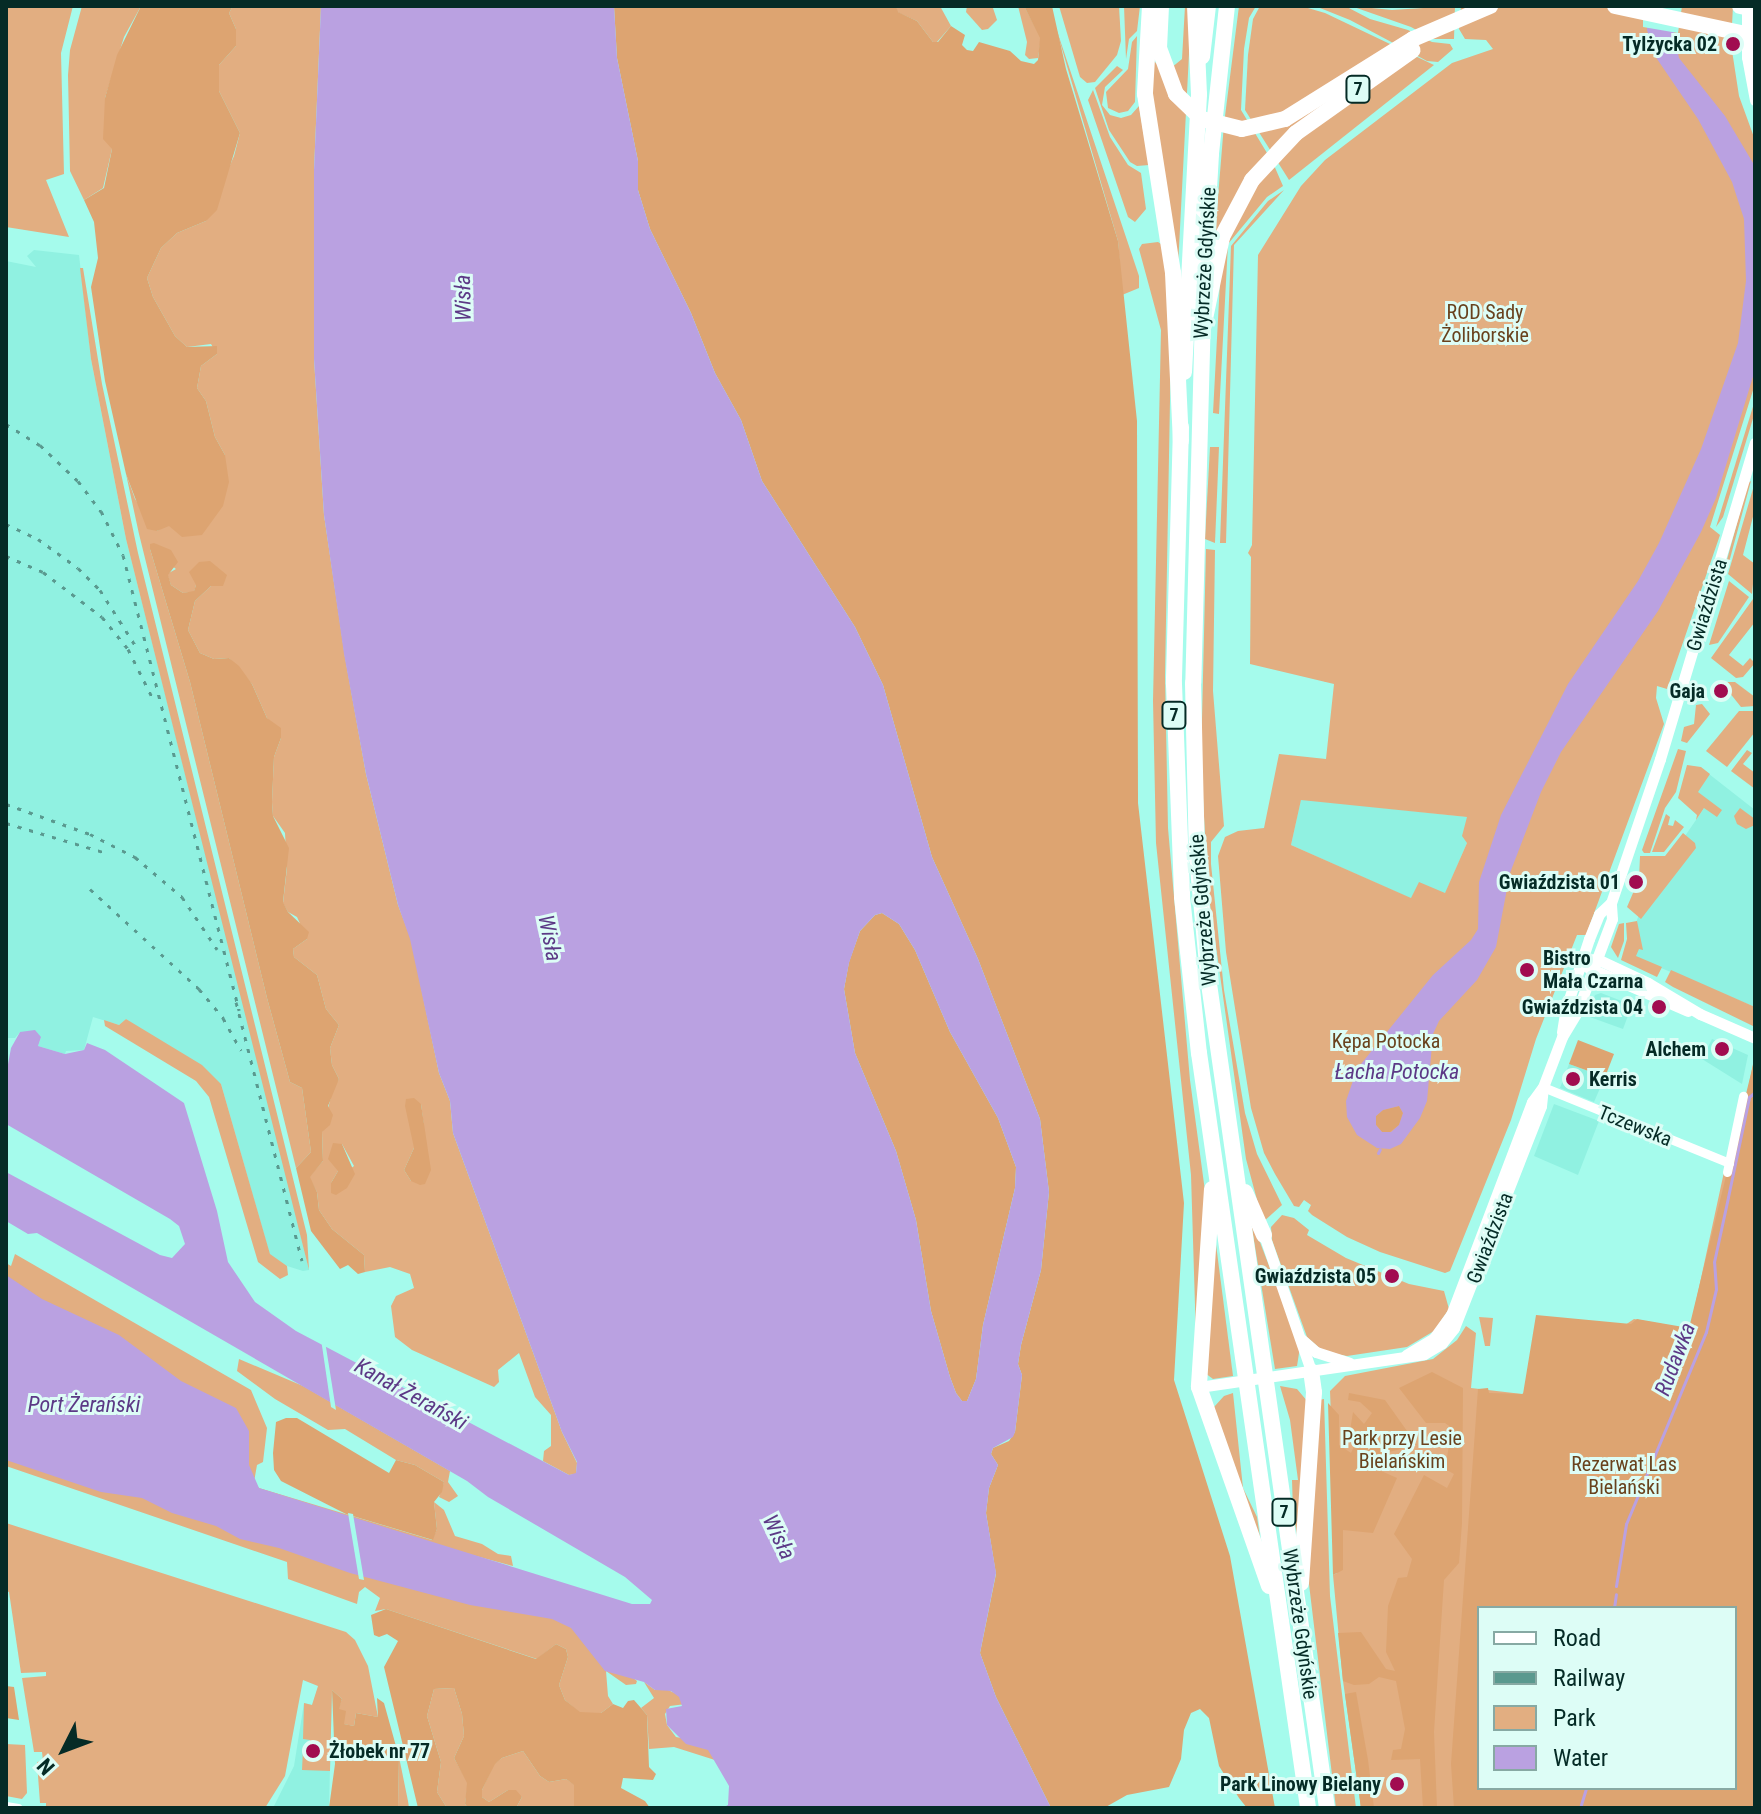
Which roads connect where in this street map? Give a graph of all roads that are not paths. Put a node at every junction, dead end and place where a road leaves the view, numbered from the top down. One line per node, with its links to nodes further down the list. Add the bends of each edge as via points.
1 (1150, 6): 18 (highway, via 1145,94 1173,273)
2 (1161, 6): 12 (highway, via 1159,48 1171,86 1195,114 1233,128 1285,119 1413,39)
3 (1195, 6): 15 (highway, 7)
4 (1209, 6): 15 (main road, Wybrzeże Gdyńskie)
5 (1227, 6): 17 (highway, Wybrzeże Gdyńskie, via 1208,195)
6 (1490, 6): 12 (highway, 7)
7 (1615, 6): 14 (highway)
8 (1667, 6): 13 (highway)
9 (1740, 6): 11 (highway)
10 (1747, 6): 16 (street, via 1747,57)
11 (1755, 9)
12 (1454, 20): 17 (highway, 7, via 1321,113 1266,162 1226,226)
13 (1755, 24)
14 (1755, 36)
15 (1199, 94): 18 (highway, Wybrzeże Gdyńskie / 7)
16 (1755, 100)
17 (1202, 333): 27 (highway, Wybrzeże Gdyńskie / 7, via 1194,805 1209,984)
18 (1181, 441): 28 (highway, Wybrzeże Gdyńskie / 7, via 1175,802 1186,941)
19 (1755, 443): 20 (street, Gwiaździsta)
20 (1611, 903): 21 (street, Gwiaździsta, via 1599,914); 22 (street, Gwiaździsta, via 1612,919)
21 (1582, 960): 22 (street); 23 (street, Gwiaździsta)
22 (1594, 965): 23 (street, Gwiaździsta); 24 (street, via 1648,983)
23 (1562, 1037): 25 (street, Gwiaździsta)
24 (1755, 1038)
25 (1543, 1087): 26 (street, Tczewska, via 1728,1167); 30 (street, Gwiaździsta, via 1541,1106); 31 (street, Gwiaździsta, via 1532,1102)
26 (1743, 1096)
27 (1233, 1158): 29 (highway); 37 (highway, Wybrzeże Gdyńskie / 7)
28 (1215, 1160): 36 (highway); 38 (highway, Wybrzeże Gdyńskie / 7)
29 (1264, 1235): 32 (street)
30 (1477, 1273): 31 (street); 33 (street, Gwiaździsta, via 1462,1314 1446,1338 1424,1354)
31 (1464, 1280): 33 (street, Gwiaździsta, via 1444,1327)
32 (1301, 1338): 34 (street, via 1316,1352); 35 (street)
33 (1402, 1357): 34 (street, Gwiaździsta)
34 (1353, 1364): 35 (street, Gwiaździsta)
35 (1311, 1371): 36 (street, Gwiaździsta); 37 (highway, via 1314,1392)
36 (1199, 1387): 38 (highway)
37 (1299, 1616): 42 (highway, Wybrzeże Gdyńskie / 7)
38 (1281, 1618): 41 (highway, Wybrzeże Gdyńskie / 7)
39 (6, 1806): 40 (street)
40 (18, 1808)
41 (1308, 1808)
42 (1327, 1808)

